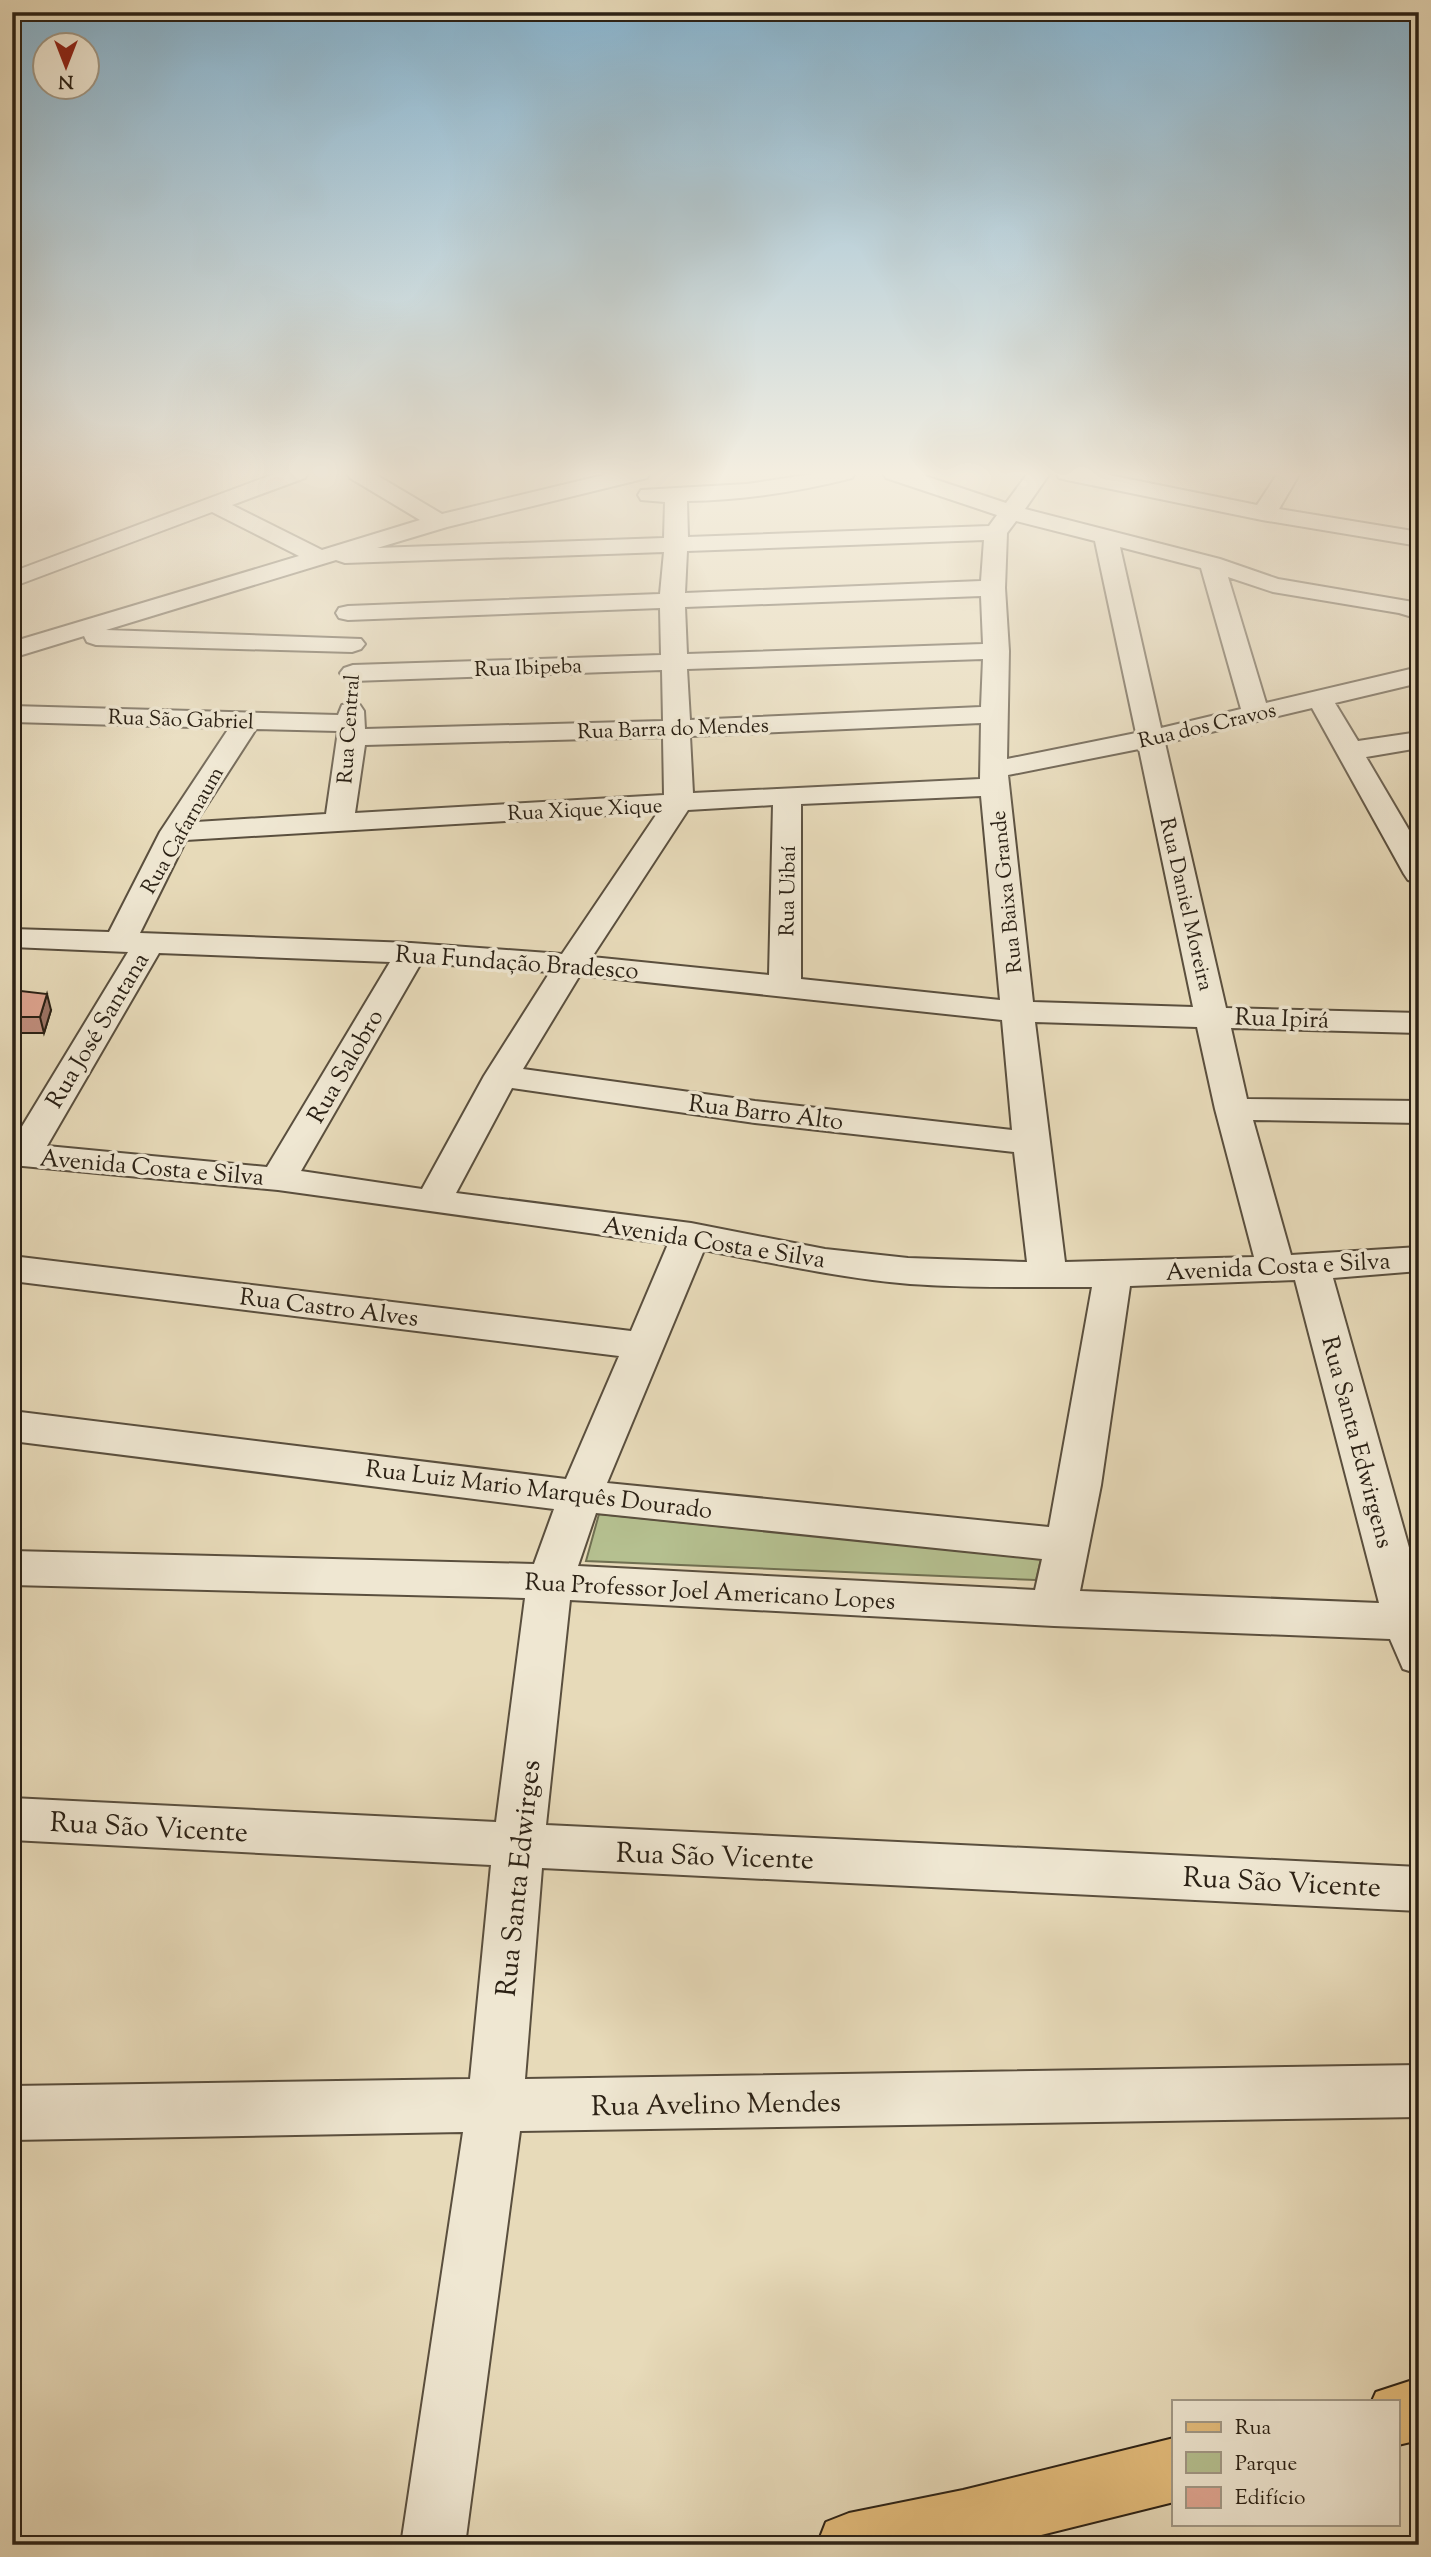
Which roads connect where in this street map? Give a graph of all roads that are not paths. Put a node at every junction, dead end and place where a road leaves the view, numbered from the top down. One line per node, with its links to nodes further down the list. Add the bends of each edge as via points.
1 (260, 592): 12 (street)
2 (345, 592): 13 (street, Rua Central)
3 (584, 592): 10 (street)
4 (673, 592): 10 (street)
5 (867, 592): 10 (street)
6 (993, 592): 15 (street, Rua Baixa Grande)
7 (1118, 592): 26 (street, Rua Daniel Moreira)
8 (1220, 592): 20 (street)
9 (1317, 592): 11 (street)
10 (672, 599): 16 (street)
11 (1417, 607)
12 (63, 636): 13 (street); 14 (street)
13 (352, 644): 17 (street, Rua Central)
14 (12, 650)
15 (996, 651): 16 (street, Rua Ibipeba); 22 (street, Rua Baixa Grande)
16 (673, 663): 17 (street, Rua Ibipeba); 24 (street)
17 (353, 673): 25 (street, Rua Central)
18 (1419, 675): 19 (street, Rua dos Cravos)
19 (1320, 699): 20 (street, Rua dos Cravos); 28 (street)
20 (1255, 712): 26 (street, Rua dos Cravos)
21 (12, 714): 23 (street, Rua São Gabriel)
22 (994, 715): 24 (street, Rua Barra do Mendes); 29 (street, Rua Baixa Grande)
23 (247, 721): 25 (street, Rua São Gabriel); 33 (street, Rua Cafarnaum)
24 (675, 729): 25 (street, Rua Barra do Mendes); 31 (street)
25 (351, 730): 32 (street, Rua Central)
26 (1149, 739): 29 (street, Rua dos Cravos); 42 (street, Rua Daniel Moreira)
27 (1419, 740): 28 (street)
28 (1349, 751): 34 (street)
29 (994, 779): 30 (street, Rua Xique Xique); 41 (street, Rua Baixa Grande)
30 (787, 796): 31 (street, Rua Xique Xique); 40 (street, Rua Uibaí)
31 (679, 803): 32 (street, Rua Xique Xique); 39 (street)
32 (339, 824): 33 (street, Rua Xique Xique)
33 (176, 832): 37 (street, Rua Cafarnaum)
34 (1409, 838): 35 (street)
35 (1419, 874)
36 (12, 938): 37 (street, Rua Fundação Bradesco)
37 (135, 941): 38 (street, Rua Fundação Bradesco); 48 (street, Rua José Santana)
38 (411, 953): 39 (street, Rua Fundação Bradesco); 49 (street, Rua Salobro)
39 (570, 964): 40 (street, Rua Fundação Bradesco); 44 (street)
40 (785, 986): 41 (street, Rua Fundação Bradesco)
41 (1019, 1012): 42 (street, Rua Ipirá); 47 (street, Rua Baixa Grande)
42 (1213, 1016): 43 (street, Rua Ipirá); 45 (street, Rua Daniel Moreira)
43 (1419, 1023)
44 (501, 1076): 47 (street, Rua Barro Alto, via 755,1112); 50 (street)
45 (1232, 1109): 46 (street); 54 (street, Rua Daniel Moreira)
46 (1419, 1112)
47 (1031, 1143): 55 (street, Rua Baixa Grande)
48 (18, 1155): 49 (street, Avenida Costa e Silva)
49 (278, 1179): 50 (street, Avenida Costa e Silva)
50 (433, 1202): 51 (street, Avenida Costa e Silva)
51 (691, 1235): 55 (street, Avenida Costa e Silva, via 825,1261 908,1271); 57 (street, Rua Santa Edwirges)
52 (1419, 1259): 54 (street, Avenida Costa e Silva)
53 (12, 1268): 57 (street, Rua Castro Alves)
54 (1294, 1268): 56 (street, Avenida Costa e Silva); 64 (street, Rua Santa Edwirgens)
55 (1048, 1274): 56 (street, Avenida Costa e Silva)
56 (1113, 1274): 60 (street, via 1080,1485)
57 (646, 1346): 59 (street, Rua Santa Edwirges)
58 (12, 1426): 59 (street, Rua Luiz Mario Marquês Dourado)
59 (580, 1496): 60 (street, Rua Luiz Mario Marquês Dourado); 62 (street, Rua Santa Edwirges)
60 (1066, 1545): 63 (street)
61 (12, 1568): 62 (street, Rua Professor Joel Americano Lopes)
62 (550, 1582): 63 (street, Rua Professor Joel Americano Lopes); 66 (street, Rua Santa Edwirges)
63 (1054, 1608): 64 (street, Rua Professor Joel Americano Lopes)
64 (1413, 1639)
65 (12, 1819): 66 (street, Rua São Vicente)
66 (517, 1847): 67 (street, Rua São Vicente); 69 (street, Rua Santa Edwirges)
67 (1419, 1889)
68 (1419, 2091): 69 (street, Rua Avelino Mendes)
69 (495, 2107): 70 (street, Rua Avelino Mendes); 74 (street, Rua Santa Edwirges)
70 (12, 2113)
71 (1419, 2409): 72 (main road)
72 (1400, 2414)
73 (1172, 2470): 75 (main road)
74 (432, 2545)
75 (849, 2545)

